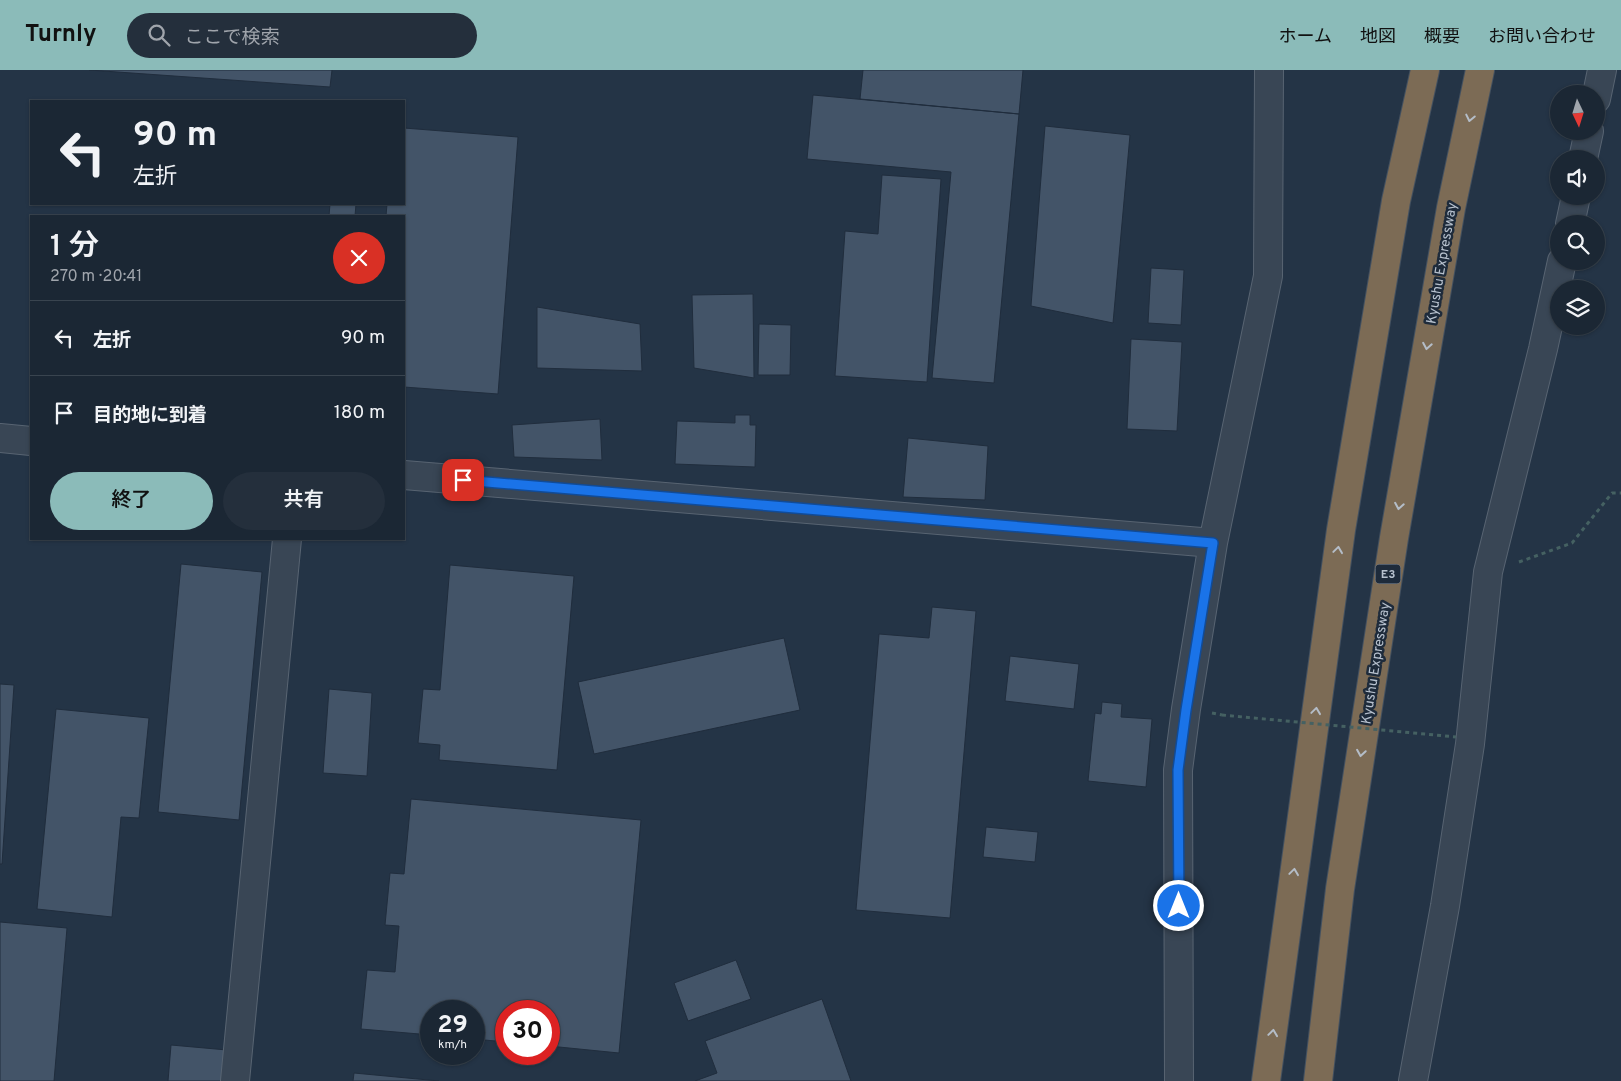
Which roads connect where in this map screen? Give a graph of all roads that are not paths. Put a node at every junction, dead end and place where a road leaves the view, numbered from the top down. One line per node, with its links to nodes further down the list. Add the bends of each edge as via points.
1 (1269, 70): 11 (street, via 1268,276)
2 (1425, 70): 14 (highway, one-way to 2, via 1341,530 1396,201)
3 (1480, 70): 15 (highway, Kyushu Expressway / E3, one-way to 15, via 1450,208 1394,538 1340,889)
4 (1602, 70): 5 (street)
5 (1599, 85)
6 (1560, 270): 16 (street, via 1488,572 1470,744)
7 (0, 438): 8 (street)
8 (30, 441)
9 (405, 475): 11 (street)
10 (287, 540): 12 (street)
11 (1213, 543): 13 (street, via 1178,770)
12 (235, 1081)
13 (1179, 1081)
14 (1266, 1081)
15 (1318, 1081)
16 (1413, 1081)

